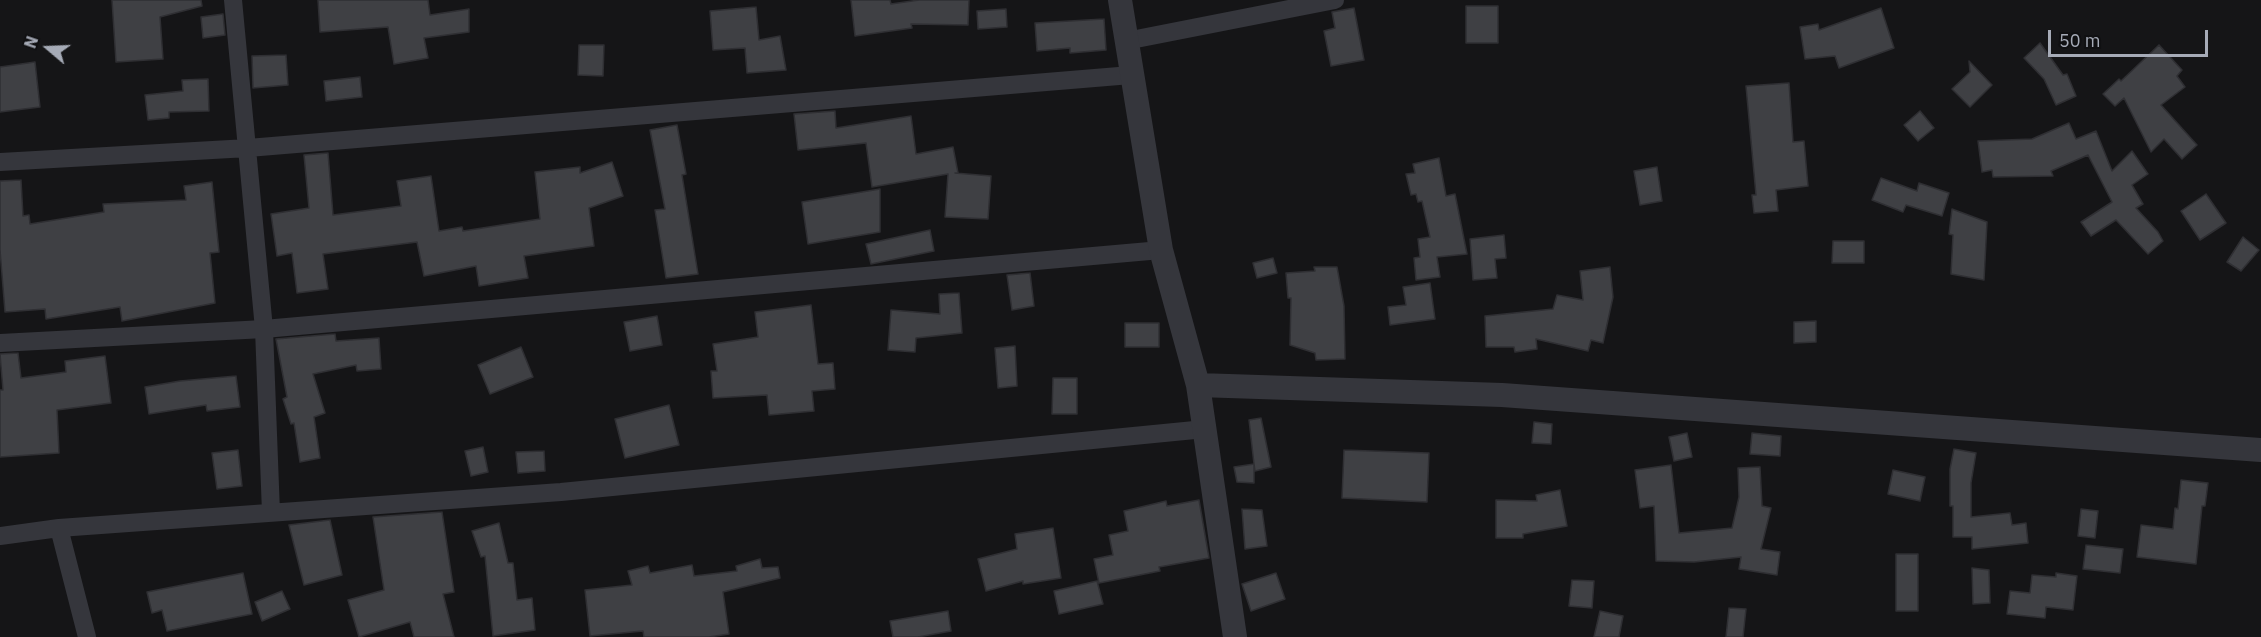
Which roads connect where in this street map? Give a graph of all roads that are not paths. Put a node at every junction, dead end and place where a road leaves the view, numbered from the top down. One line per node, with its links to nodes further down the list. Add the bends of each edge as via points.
1 (232, 0): 6 (street)
2 (1120, 0): 4 (street)
3 (1335, 0): 4 (street)
4 (1126, 41): 5 (street)
5 (1131, 75): 6 (street); 8 (street)
6 (248, 148): 7 (street); 9 (street)
7 (0, 162)
8 (1161, 250): 9 (street); 11 (street)
9 (264, 329): 10 (street); 14 (street)
10 (0, 343)
11 (1198, 385): 12 (street); 13 (street, via 1502,395)
12 (1205, 429): 14 (street, via 561,492); 18 (street)
13 (2261, 450)
14 (271, 513): 15 (street)
15 (59, 528): 16 (street); 17 (street)
16 (0, 536)
17 (87, 637)
18 (1235, 637)

